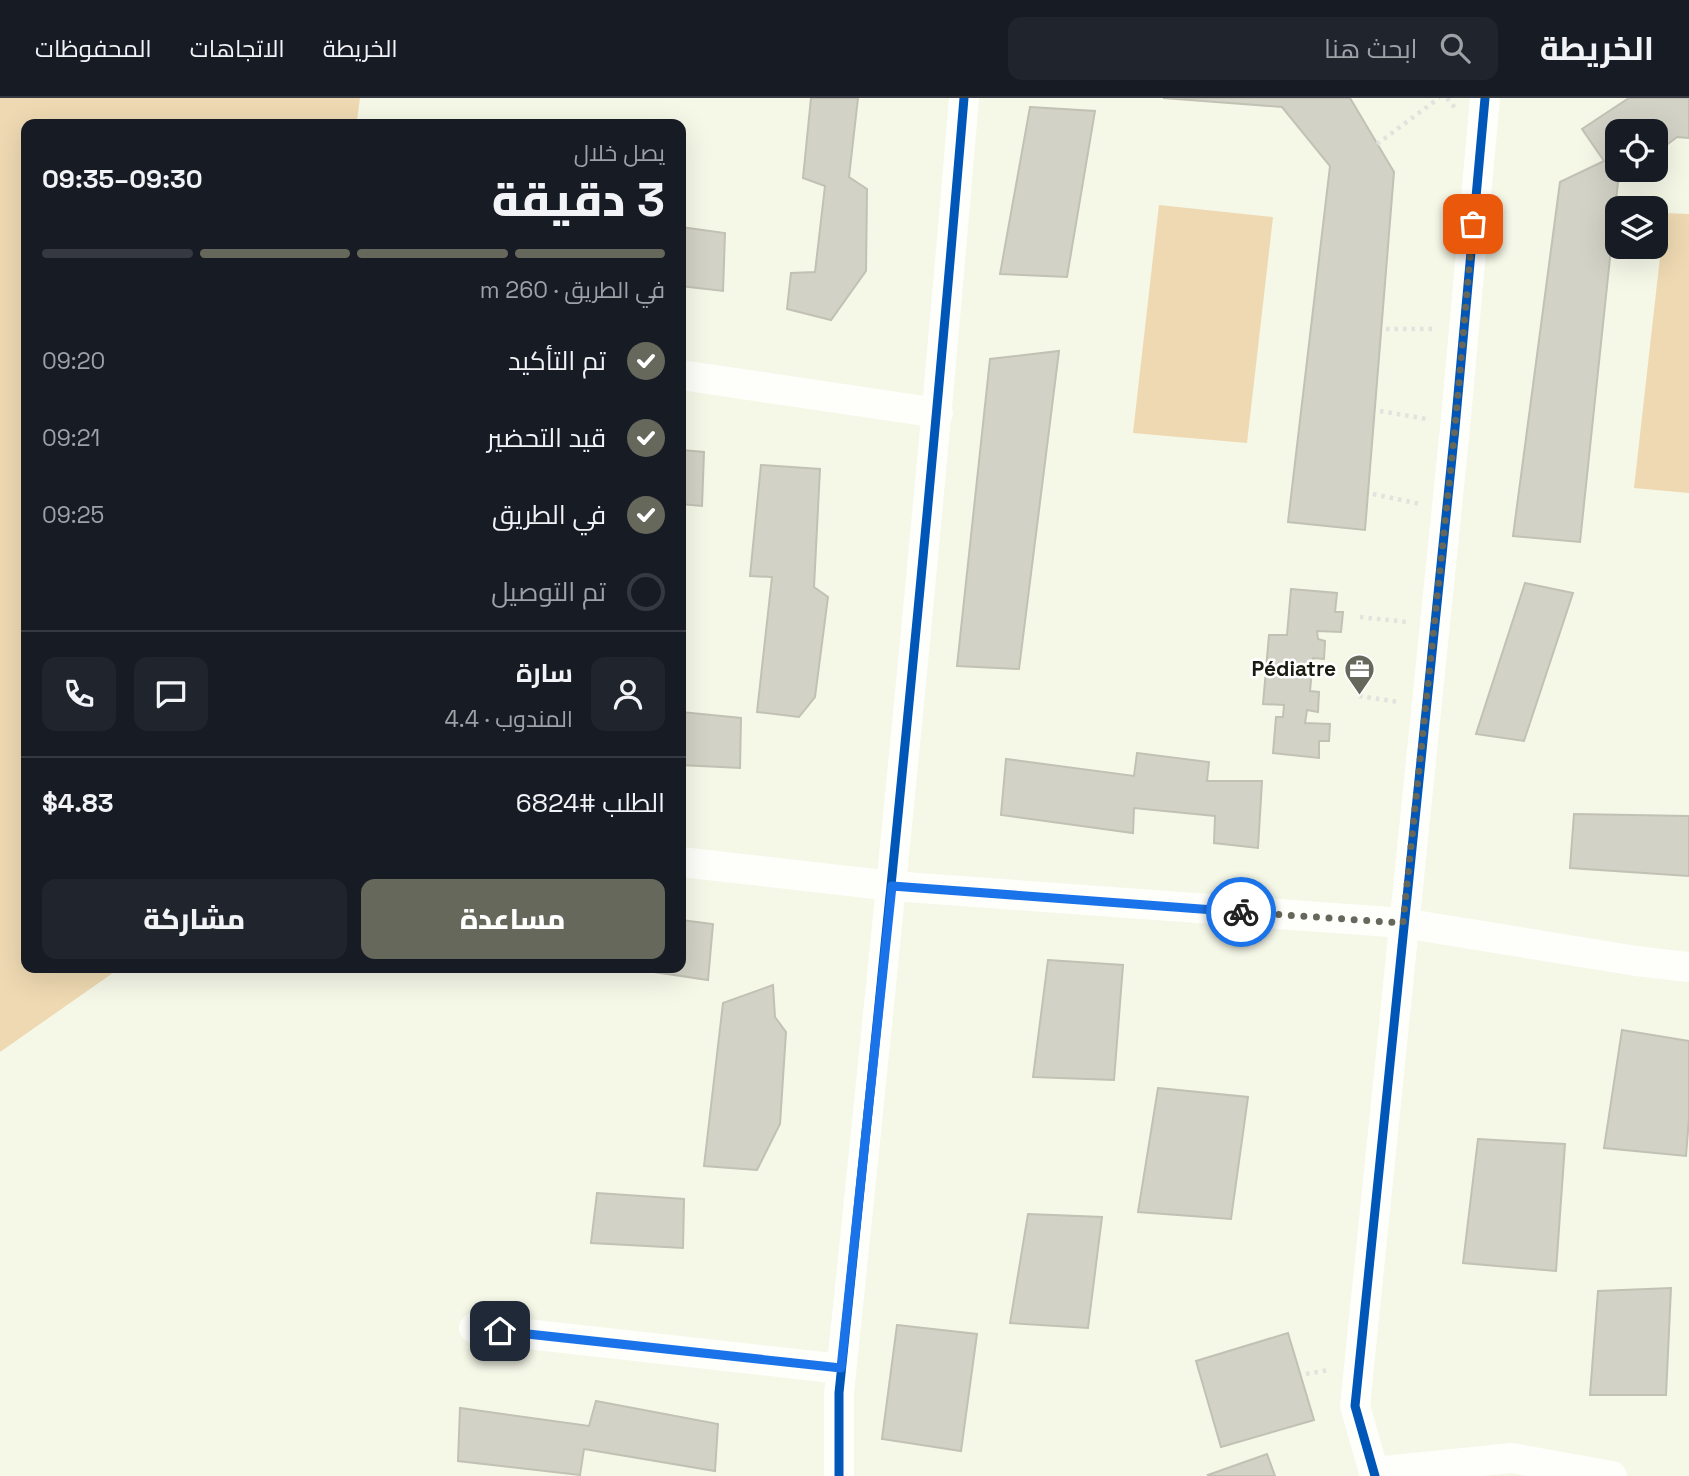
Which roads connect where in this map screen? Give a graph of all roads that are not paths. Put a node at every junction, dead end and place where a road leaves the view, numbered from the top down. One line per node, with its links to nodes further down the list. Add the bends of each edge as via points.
1 (964, 98): 4 (street)
2 (1485, 98): 7 (street)
3 (686, 375): 4 (street)
4 (938, 413): 6 (street)
5 (686, 863): 6 (street)
6 (892, 886): 7 (street); 10 (street)
7 (1403, 923): 8 (street); 11 (street, via 1355,1406)
8 (1689, 967)
9 (474, 1328): 10 (street)
10 (841, 1368): 12 (street)
11 (1374, 1474): 13 (street, via 1511,1458)
12 (839, 1476)
13 (1612, 1476)

